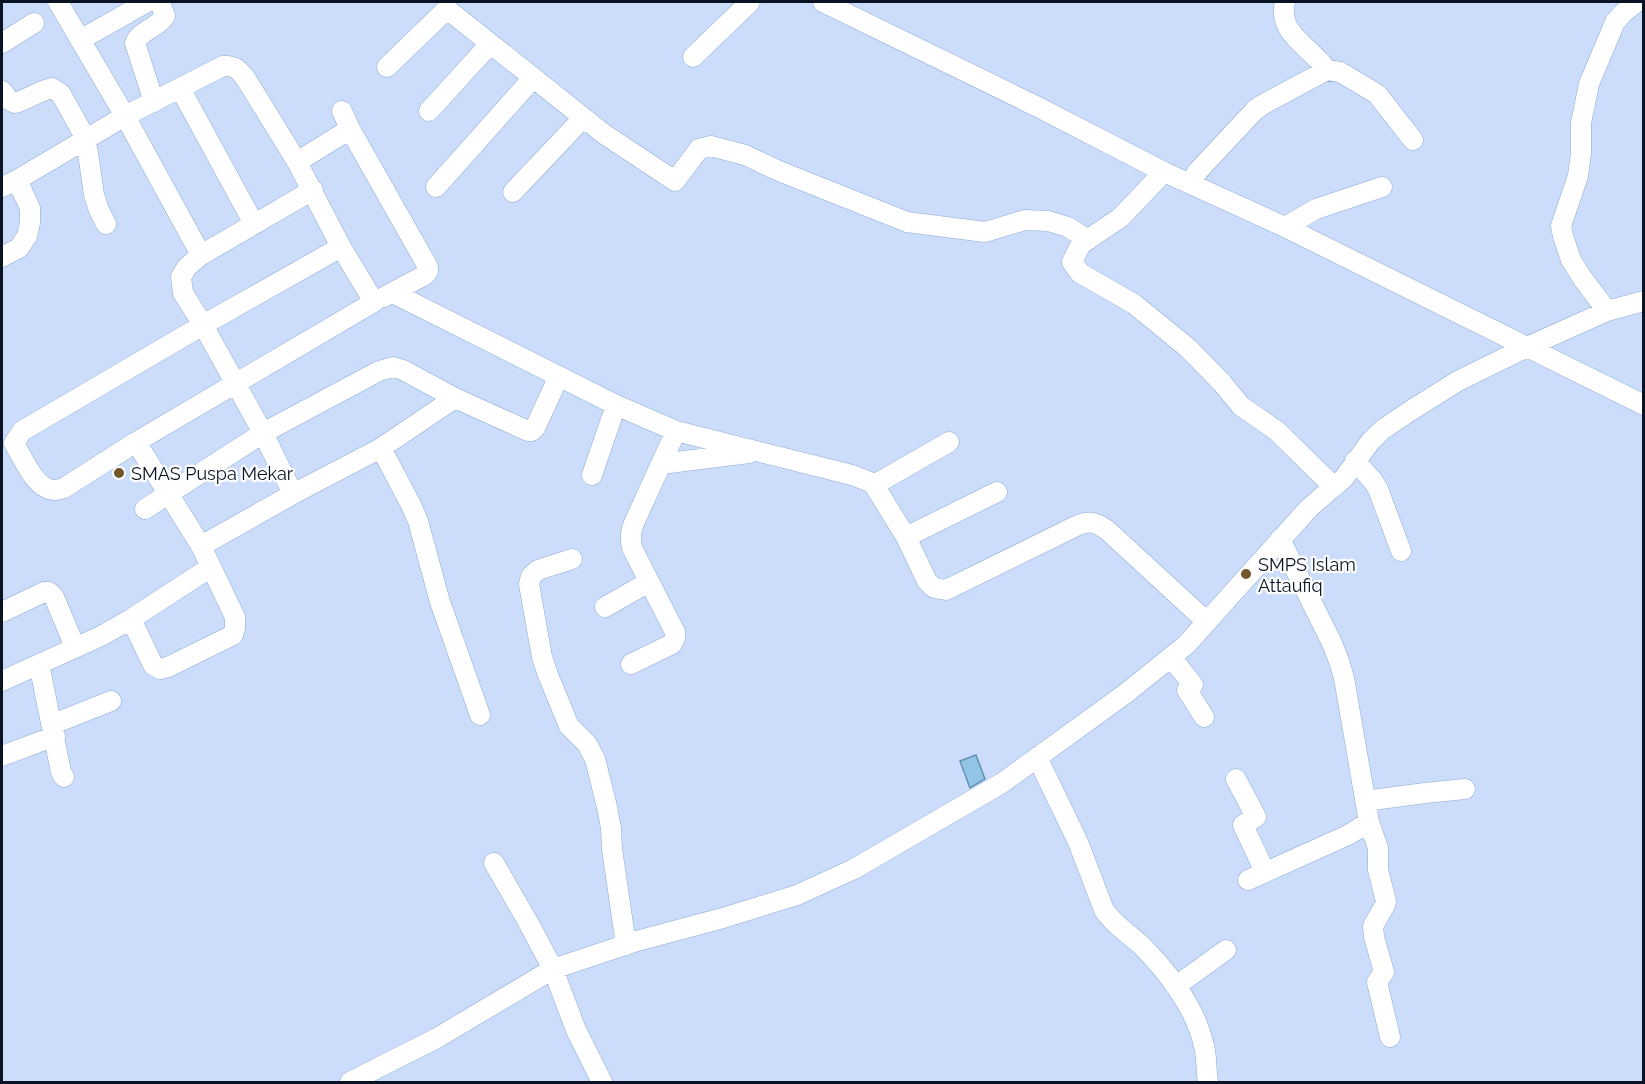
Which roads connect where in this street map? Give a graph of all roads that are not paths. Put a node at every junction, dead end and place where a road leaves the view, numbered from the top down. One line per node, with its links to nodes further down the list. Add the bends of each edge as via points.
1 (58, 2): 9 (street)
2 (147, 2): 9 (street)
3 (160, 2): 18 (street, via 165,16 162,22 139,36 135,43)
4 (750, 2): 12 (street)
5 (823, 2): 27 (street)
6 (1285, 2): 14 (street, via 1282,12 1290,32)
7 (1637, 2): 44 (street, via 1615,22 1589,84 1581,123 1578,177 1561,226 1571,260)
8 (34, 23): 10 (street)
9 (80, 40): 21 (street)
10 (2, 43)
11 (490, 44): 13 (street, via 447,9); 15 (street); 20 (street)
12 (693, 57)
13 (387, 67)
14 (1327, 70): 25 (street, via 1340,72 1377,94); 29 (street, via 1256,110)
15 (533, 78): 22 (street); 30 (street)
16 (180, 88): 18 (street); 26 (street, via 223,66 238,69); 35 (street)
17 (2, 91): 24 (street, via 15,103 52,88 61,94)
18 (151, 93): 21 (street)
19 (342, 111): 23 (street)
20 (429, 111)
21 (125, 116): 24 (street); 39 (street)
22 (584, 118): 33 (street); 37 (street, via 675,181 699,149 711,146 745,155 907,222 985,232 1025,220 1048,222 1068,227)
23 (350, 129): 26 (street); 41 (street, via 428,267 425,275)
24 (86, 139): 28 (street); 34 (street, via 94,195)
25 (1413, 140)
26 (297, 162): 32 (street)
27 (1164, 172): 29 (street); 37 (street, via 1120,219)
28 (9, 183): 40 (street, via 30,208 30,224 19,248)
29 (1190, 183): 36 (street)
30 (436, 187)
31 (1382, 187): 36 (street, via 1316,209)
32 (313, 190): 35 (street); 38 (street)
33 (513, 192)
34 (106, 224)
35 (254, 224): 39 (street)
36 (1285, 227): 46 (street)
37 (1088, 240): 62 (street, via 1081,244 1072,262 1080,273 1134,304 1188,348 1241,406 1277,431)
38 (342, 247): 43 (street); 45 (street)
39 (201, 255): 45 (street, via 181,277 183,293)
40 (2, 257)
41 (393, 293): 43 (street); 47 (street)
42 (1644, 301): 44 (street)
43 (374, 302): 48 (street)
44 (1606, 311): 46 (street)
45 (203, 326): 48 (street); 54 (street, via 22,431 14,443 36,480 54,490 64,488)
46 (1527, 347): 51 (street); 58 (street, via 1458,381 1410,411 1382,430)
47 (560, 376): 49 (street, via 532,431); 50 (street)
48 (234, 383): 53 (street); 54 (street)
49 (455, 398): 53 (street, via 393,367); 56 (street)
50 (616, 405): 52 (street); 60 (street)
51 (1644, 405)
52 (676, 431): 57 (street); 59 (street)
53 (263, 433): 64 (street); 65 (street)
54 (136, 442): 65 (street)
55 (949, 442): 61 (street)
56 (381, 448): 64 (street); 84 (street, via 418,521 440,602)
57 (761, 452): 59 (street); 61 (street, via 852,475)
58 (1355, 461): 62 (street); 70 (street, via 1378,489)
59 (661, 464): 73 (street, via 631,530 632,548)
60 (592, 475)
61 (874, 485): 67 (street)
62 (1334, 487): 68 (street)
63 (997, 492): 67 (street)
64 (293, 494): 69 (street)
65 (168, 495): 66 (street); 69 (street)
66 (145, 509)
67 (906, 537): 77 (street, via 927,581 934,588 946,590 1076,526 1093,522 1107,530)
68 (1280, 539): 77 (street); 92 (street, via 1340,664)
69 (201, 546): 72 (street)
70 (1401, 551)
71 (572, 560): 95 (street, via 538,570 529,584 548,675 569,726 587,744 598,769 611,828)
72 (211, 567): 76 (street); 76 (street, via 235,617 233,635 160,669 153,664)
73 (649, 582): 74 (street); 81 (street, via 675,638 672,644)
74 (604, 607)
75 (2, 612): 78 (street, via 49,592)
76 (131, 619): 78 (street)
77 (1207, 622): 79 (street)
78 (75, 647): 80 (street)
79 (1171, 657): 85 (street, via 1193,685 1186,690); 88 (street)
80 (39, 664): 82 (street); 86 (street)
81 (631, 664)
82 (2, 681)
83 (111, 701): 86 (street)
84 (480, 715)
85 (1204, 717)
86 (54, 730): 87 (street); 89 (street)
87 (2, 756)
88 (1037, 757): 95 (street, via 1002,783 854,869 797,895); 98 (street, via 1110,920 1140,944)
89 (64, 777)
90 (1236, 779): 93 (street, via 1256,817 1243,825 1257,876 1348,836)
91 (1465, 789): 92 (street)
92 (1365, 801): 93 (street)
93 (1369, 822): 99 (street, via 1378,848 1378,870 1386,900 1373,926 1384,972 1377,982)
94 (494, 863): 97 (street)
95 (626, 945): 97 (street)
96 (1226, 950): 98 (street)
97 (553, 969): 100 (street, via 437,1038); 101 (street)
98 (1176, 986): 102 (street, via 1199,1028)
99 (1390, 1036)
100 (350, 1083)
101 (602, 1083)
102 (1208, 1083)

